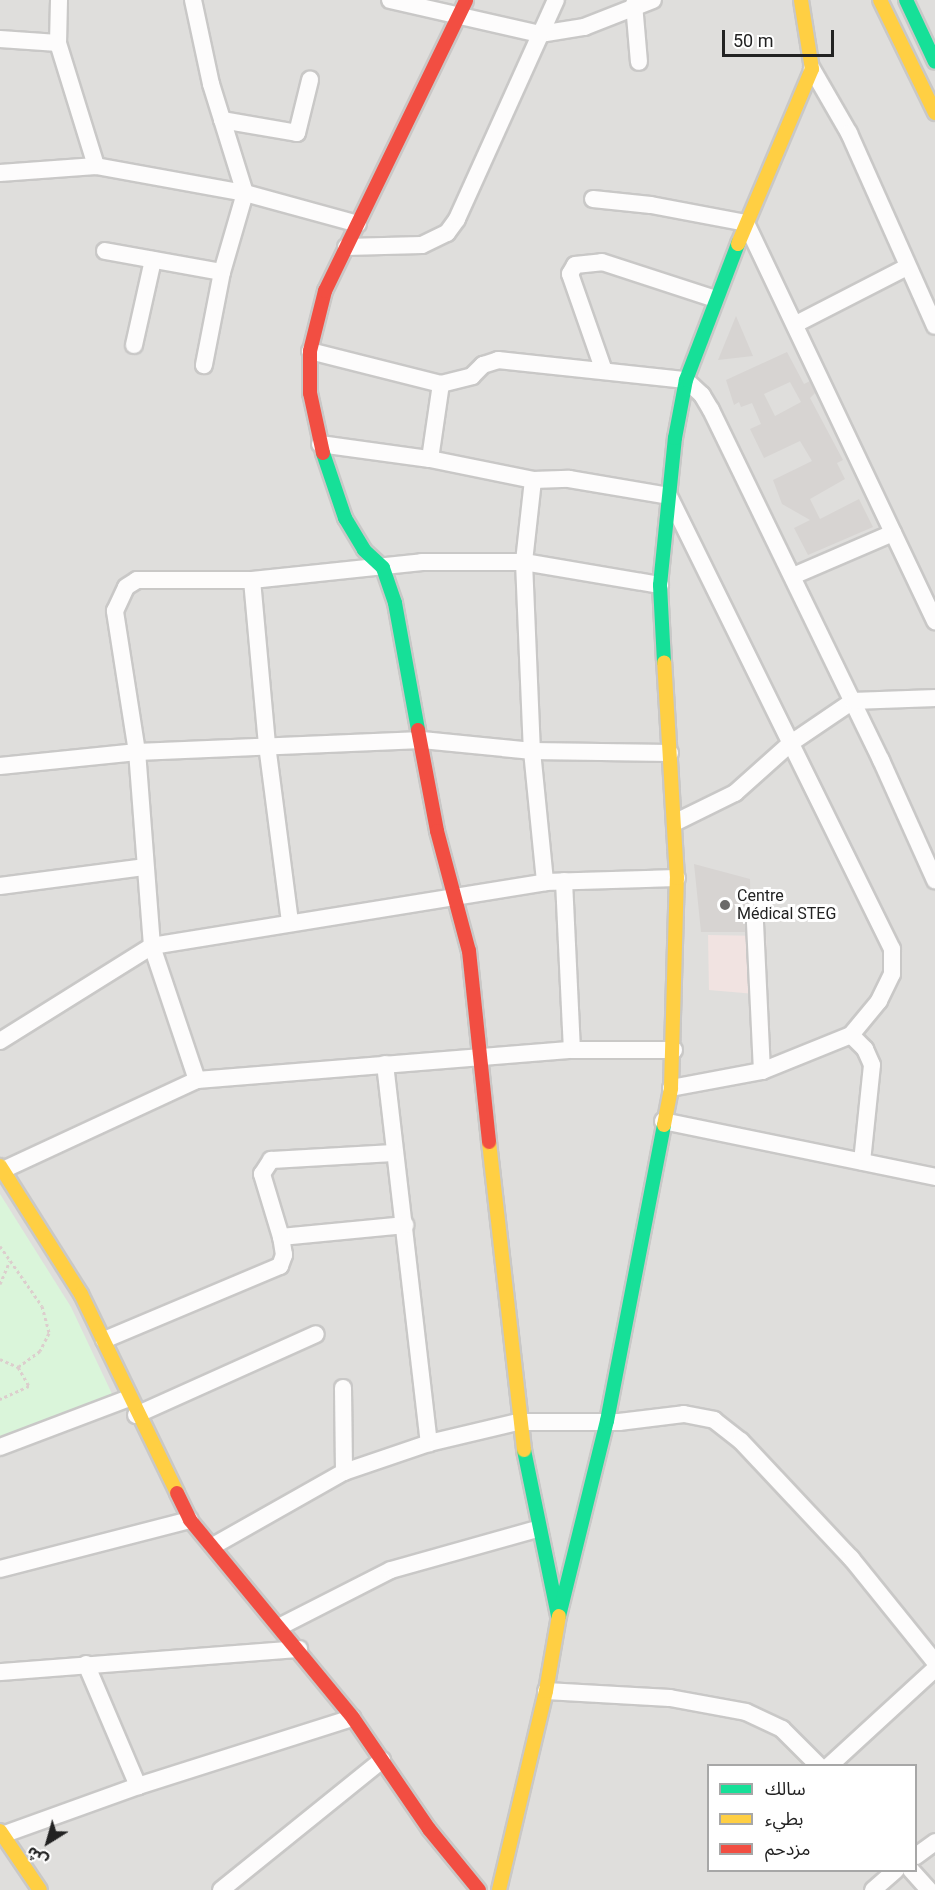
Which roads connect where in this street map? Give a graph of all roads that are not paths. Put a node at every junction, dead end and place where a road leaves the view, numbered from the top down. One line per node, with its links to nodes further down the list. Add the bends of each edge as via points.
1 (60, 0): 13 (street)
2 (193, 0): 19 (street)
3 (390, 0): 10 (street)
4 (556, 0): 11 (street)
5 (653, 0): 9 (street)
6 (801, 0): 16 (main road)
7 (880, 0): 18 (main road)
8 (906, 0): 15 (main road)
9 (634, 4): 11 (street, via 584,27); 14 (street)
10 (462, 7): 11 (street); 25 (main road)
11 (540, 34): 26 (street, via 457,219 447,233 422,245)
12 (0, 39): 13 (street)
13 (58, 43): 20 (street)
14 (639, 62)
15 (935, 62)
16 (812, 69): 24 (main road); 29 (street, via 849,133)
17 (310, 80): 19 (street, via 299,127 292,135)
18 (935, 113)
19 (222, 120): 22 (street)
20 (96, 166): 21 (street); 22 (street)
21 (0, 173)
22 (244, 193): 25 (street); 30 (street)
23 (593, 199): 24 (street, via 660,206)
24 (746, 223): 31 (main road); 32 (street)
25 (357, 224): 26 (main road)
26 (346, 247): 35 (main road, via 325,291)
27 (105, 251): 28 (street)
28 (153, 260): 30 (street); 34 (street)
29 (907, 267): 32 (street); 33 (street)
30 (222, 272): 36 (street)
31 (715, 299): 37 (street, via 602,262 575,265 570,274); 38 (main road)
32 (796, 324): 44 (street)
33 (935, 326)
34 (134, 345)
35 (310, 351): 39 (street); 40 (main road, via 310,393)
36 (204, 365)
37 (604, 371): 38 (street); 39 (street, via 498,360 483,365 472,376)
38 (686, 380): 43 (main road); 47 (street, via 711,410)
39 (441, 384): 41 (street)
40 (320, 444): 41 (street); 46 (main road, via 352,533)
41 (430, 459): 42 (street)
42 (533, 480): 43 (street, via 569,478); 45 (street)
43 (669, 496): 49 (main road); 55 (street)
44 (893, 533): 47 (street); 50 (street)
45 (524, 562): 46 (street, via 422,562); 49 (street); 57 (street)
46 (383, 568): 48 (street); 54 (main road, via 405,647)
47 (793, 576): 53 (street)
48 (252, 580): 56 (street); 58 (street, via 137,580 119,597 115,611)
49 (660, 585): 59 (main road)
50 (931, 602): 51 (street)
51 (935, 621)
52 (935, 698): 53 (street)
53 (853, 700): 55 (street); 64 (street)
54 (422, 740): 56 (street); 57 (street); 68 (main road)
55 (791, 743): 61 (street, via 735,793); 72 (street, via 892,950 892,974 879,1001)
56 (267, 746): 58 (street); 69 (street)
57 (532, 751): 59 (street); 66 (street)
58 (137, 752): 60 (street); 62 (street)
59 (670, 753): 61 (main road)
60 (0, 766)
61 (676, 822): 63 (main road)
62 (144, 867): 67 (street); 71 (street)
63 (677, 878): 65 (street); 75 (main road)
64 (935, 880)
65 (564, 881): 66 (street); 74 (street)
66 (545, 882): 68 (street)
67 (0, 886)
68 (453, 900): 69 (street); 76 (main road, via 469,951)
69 (290, 921): 71 (street)
70 (755, 923): 78 (street)
71 (152, 946): 73 (street); 79 (street)
72 (851, 1035): 78 (street); 83 (street, via 865,1049 872,1065)
73 (0, 1041)
74 (572, 1050): 75 (street); 76 (street)
75 (674, 1050): 80 (main road)
76 (483, 1057): 77 (street); 94 (main road)
77 (385, 1064): 79 (street); 82 (street)
78 (762, 1071): 80 (street)
79 (197, 1080): 84 (street)
80 (671, 1088): 81 (main road)
81 (663, 1121): 83 (street); 93 (main road)
82 (394, 1153): 86 (street); 87 (street, via 271,1160 262,1174)
83 (862, 1161): 85 (street)
84 (1, 1168): 89 (main road, via 65,1266)
85 (935, 1177)
86 (405, 1225): 87 (street); 95 (street)
87 (281, 1237): 89 (street, via 284,1255 276,1269)
88 (316, 1334): 92 (street)
89 (104, 1341): 91 (main road)
90 (343, 1388): 97 (street)
91 (129, 1398): 92 (main road); 96 (street)
92 (136, 1414): 98 (main road)
93 (607, 1421): 94 (street); 102 (main road); 105 (street, via 684,1414 714,1420 741,1441 851,1558)
94 (518, 1422): 95 (street); 99 (main road)
95 (429, 1443): 97 (street)
96 (0, 1447)
97 (344, 1472): 100 (street)
98 (190, 1520): 100 (main road); 101 (street)
99 (537, 1528): 102 (main road); 103 (street, via 391,1570)
100 (213, 1546): 103 (main road)
101 (0, 1569)
102 (558, 1619): 109 (main road)
103 (281, 1626): 104 (main road)
104 (299, 1648): 106 (street); 110 (main road)
105 (935, 1662)
106 (86, 1664): 108 (street); 114 (street)
107 (935, 1670): 113 (street)
108 (0, 1672)
109 (546, 1691): 112 (street, via 679,1699 746,1712 782,1729); 123 (main road)
110 (353, 1718): 111 (main road); 114 (street)
111 (382, 1760): 121 (street); 122 (main road, via 429,1829)
112 (817, 1764)
113 (831, 1764)
114 (138, 1786): 115 (street)
115 (1, 1833): 120 (main road)
116 (935, 1842): 117 (street)
117 (917, 1855)
118 (894, 1872): 124 (street)
119 (913, 1872): 125 (street)
120 (40, 1890)
121 (221, 1890)
122 (479, 1890)
123 (499, 1890)
124 (873, 1890)
125 (929, 1890)

